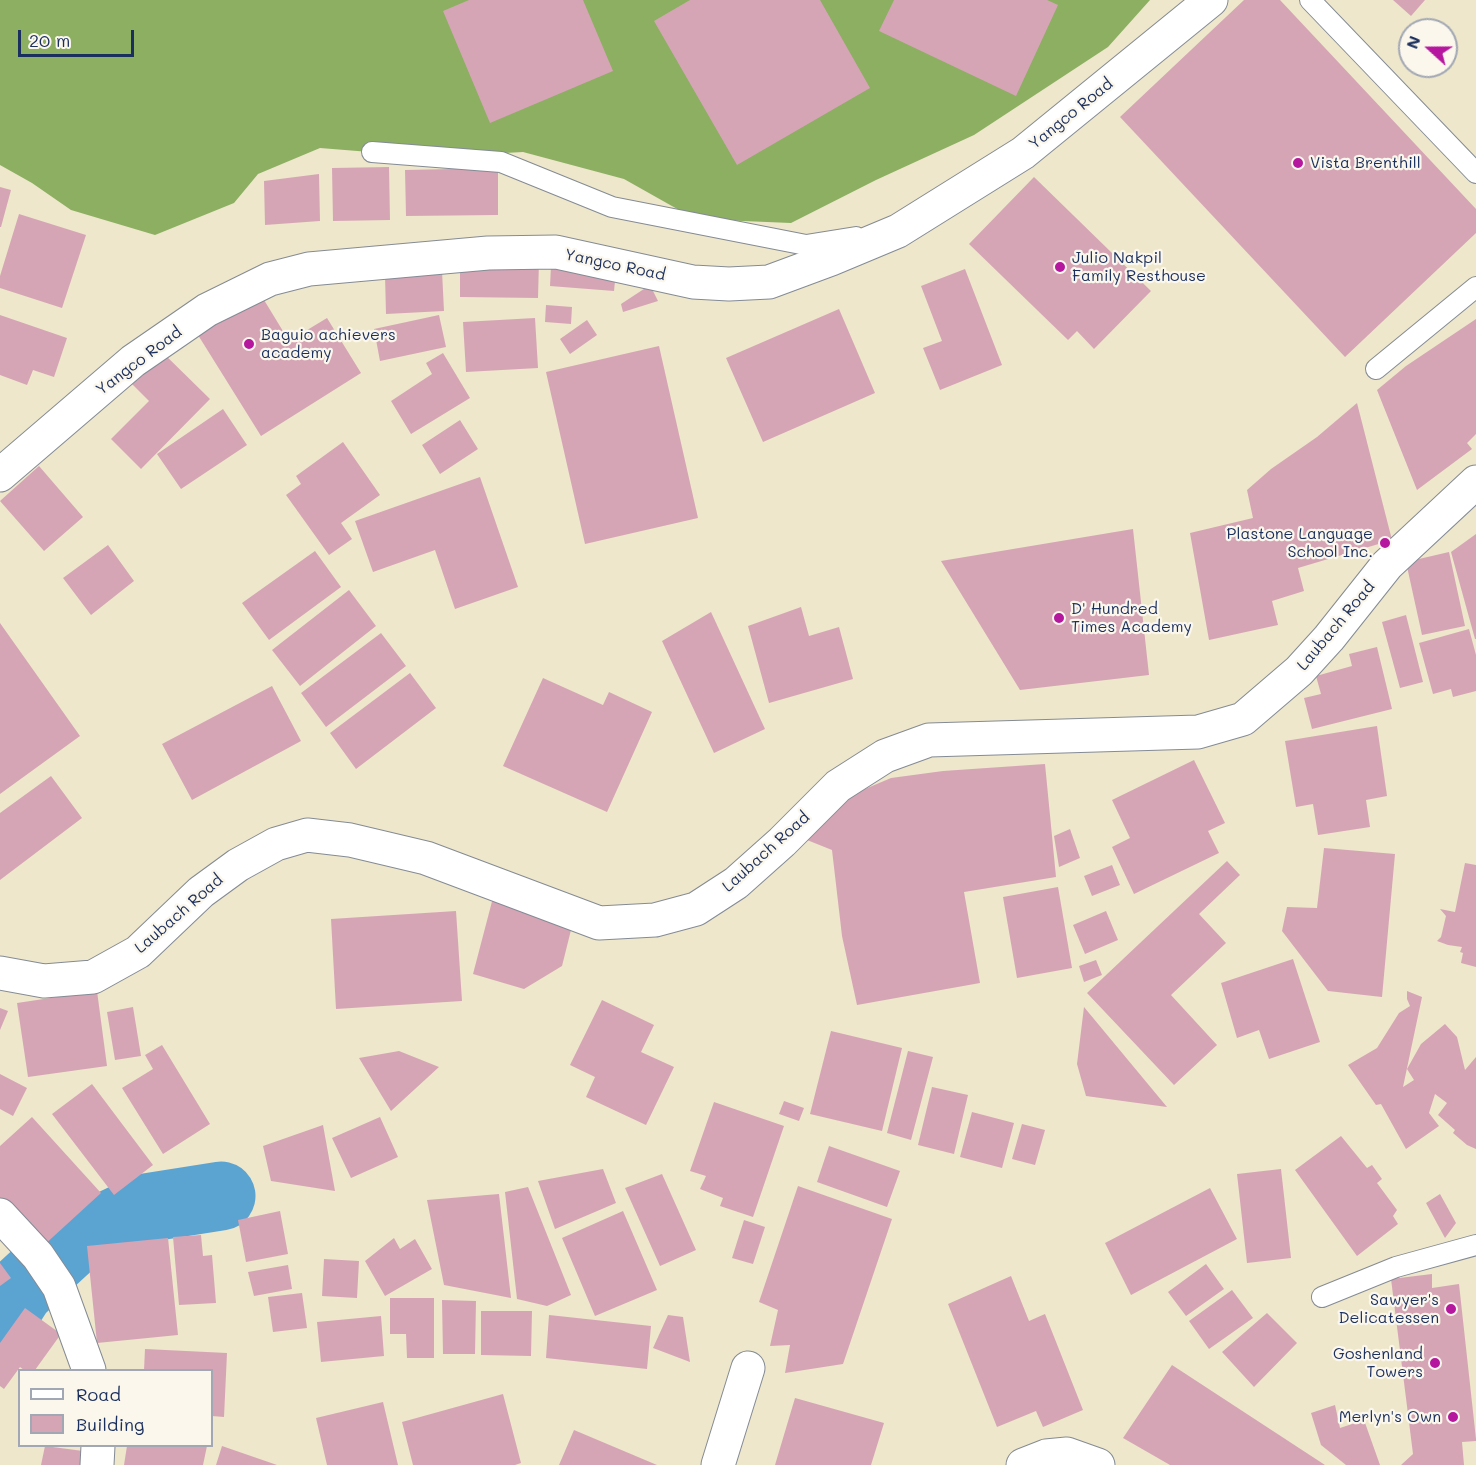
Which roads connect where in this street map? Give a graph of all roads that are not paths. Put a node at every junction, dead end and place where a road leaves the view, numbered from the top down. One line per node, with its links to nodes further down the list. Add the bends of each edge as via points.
1 (1210, 0): 5 (street, Yangco Road, via 1023,153)
2 (1310, 0): 4 (lane)
3 (372, 152): 5 (lane, via 501,162 612,207 806,244)
4 (1476, 173)
5 (898, 231): 8 (street, Yangco Road, via 769,282 693,282 556,252 489,253 309,269 270,279 207,310 133,361)
6 (1476, 287): 7 (lane)
7 (1376, 369)
8 (0, 475)
9 (1476, 482): 10 (street, Laubach Road, via 1387,565 1299,671 1243,719 1198,732 929,740 885,756 838,786 736,884 696,909 655,920 599,923 426,858 350,840 307,836 276,844 238,865 201,892 138,952 93,977 44,981)
10 (0, 973)
11 (0, 1215): 15 (street, via 38,1256 59,1287)
12 (1476, 1245): 13 (lane, via 1396,1267)
13 (1322, 1297)
14 (748, 1368): 18 (street)
15 (88, 1369)
16 (98, 1447): 17 (street)
17 (97, 1465)
18 (718, 1465)
19 (1023, 1465): 20 (street, via 1046,1456 1067,1454)
20 (1098, 1465)

